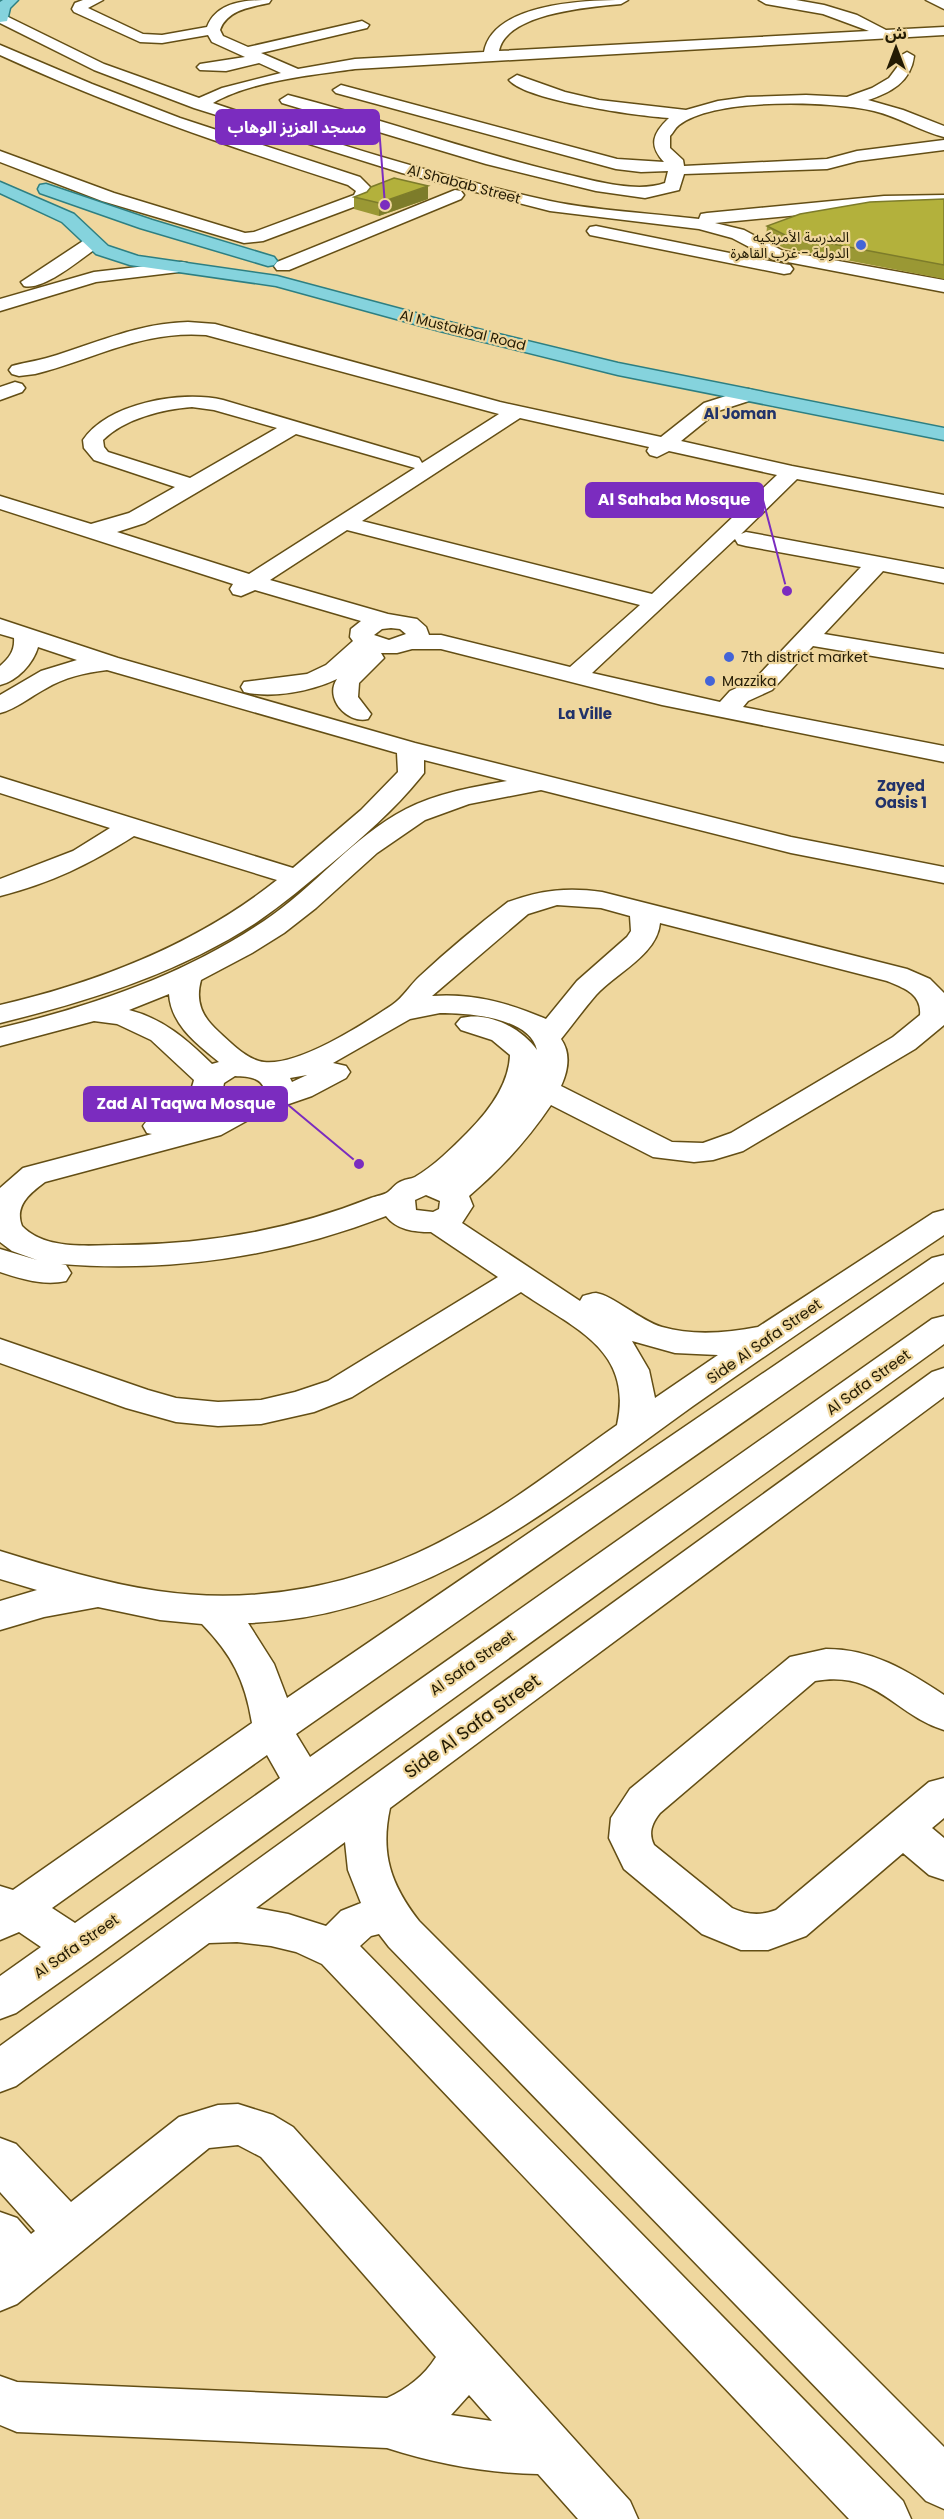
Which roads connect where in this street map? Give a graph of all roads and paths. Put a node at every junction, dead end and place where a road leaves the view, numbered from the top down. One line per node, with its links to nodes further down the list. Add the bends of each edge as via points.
1 (10, 0): 12 (main road, via 3,7)
2 (96, 0): 10 (street, via 79,9 140,38 162,39)
3 (264, 0): 10 (street, via 228,12 216,21)
4 (621, 0): 7 (street)
5 (766, 0): 13 (street, via 827,11)
6 (933, 0): 8 (street)
7 (569, 3): 16 (street, via 516,23 496,38 490,49)
8 (944, 5)
9 (362, 25): 15 (street)
10 (213, 30): 15 (street, via 217,39)
11 (944, 31): 13 (street)
12 (2, 32): 20 (street, Al Shabab Street); 21 (street); 27 (street, Al Shabab Street, via 34,35 99,67)
13 (888, 34): 16 (street)
14 (899, 54): 30 (street, via 907,65 901,75 889,85)
15 (253, 55): 17 (street, via 226,66); 19 (street)
16 (491, 57): 19 (street, via 355,64)
17 (204, 67)
18 (542, 72): 28 (street, via 517,77)
19 (297, 74): 25 (street)
20 (99, 79): 21 (street); 43 (street, Al Shabab Street, via 175,110)
21 (76, 85): 45 (street, via 354,182 365,190 364,194 256,237 238,237 108,197)
22 (382, 86): 23 (street)
23 (342, 90): 29 (street); 38 (street)
24 (607, 90): 28 (street)
25 (225, 92): 27 (street); 31 (street)
26 (624, 92): 33 (street, via 627,95)
27 (171, 94): 31 (street, Al Shabab Street)
28 (557, 96): 33 (street)
29 (288, 100): 32 (street); 40 (street)
30 (848, 102): 35 (street, via 759,101); 37 (street, via 902,114)
31 (200, 105): 34 (street, Al Shabab Street)
32 (264, 106): 34 (street); 36 (street)
33 (600, 106): 35 (street)
34 (220, 111): 36 (street, Al Shabab Street)
35 (684, 114): 50 (street, via 664,130 661,139 662,148)
36 (242, 118): 39 (street, Al Shabab Street)
37 (944, 132)
38 (505, 134): 41 (street); 50 (street, via 628,166)
39 (308, 140): 43 (street); 44 (street, Al Shabab Street)
40 (424, 141): 41 (street); 48 (street)
41 (480, 144): 48 (street, via 492,148 496,154)
42 (944, 145): 47 (street)
43 (288, 147): 46 (street, Al Shabab Street)
44 (340, 149): 46 (street); 61 (street, Al Shabab Street, via 550,206)
45 (0, 156)
46 (318, 156): 55 (street, Al Shabab Street)
47 (857, 156): 49 (street, via 812,156); 52 (street)
48 (492, 161): 50 (street, via 626,192 673,186)
49 (789, 164): 50 (street); 52 (street, via 817,164)
50 (676, 168)
51 (0, 172): 62 (main road, Al Mustakbal Road)
52 (841, 175): 58 (street)
53 (866, 185): 56 (street)
54 (0, 187): 65 (main road, Al Mustakbal Road)
55 (455, 195): 64 (street, Al Shabab Street); 69 (street)
56 (903, 200): 57 (street); 58 (street)
57 (944, 200)
58 (857, 203): 60 (street)
59 (944, 208): 60 (street, via 864,212 782,229 763,224 756,220)
60 (756, 215): 61 (street)
61 (654, 218): 64 (street, via 626,223); 66 (street, Al Shabab Street, via 699,224)
62 (146, 225): 65 (main road); 67 (main road, Al Mustakbal Road)
63 (773, 232): 66 (street)
64 (608, 233): 68 (street, Al Shabab Street)
65 (98, 235): 70 (main road, Al Mustakbal Road, via 102,250 136,261); 71 (street)
66 (753, 241): 68 (street, via 747,252); 73 (street, Al Shabab Street, via 765,250 793,258)
67 (217, 246): 69 (main road, Al Mustakbal Road); 70 (main road, via 205,261)
68 (725, 257): 74 (street, Al Shabab Street)
69 (283, 266): 76 (main road, Al Mustakbal Road)
70 (181, 267): 72 (street); 76 (main road, Al Mustakbal Road, via 277,281)
71 (56, 268): 72 (street, via 80,270); 75 (street)
72 (94, 277): 75 (street)
73 (944, 286)
74 (944, 299)
75 (2, 305)
76 (492, 331): 79 (main road, Al Mustakbal Road); 82 (main road, Al Mustakbal Road)
77 (224, 340): 78 (street, via 131,344 103,357); 81 (street); 83 (street, via 286,357)
78 (9, 379)
79 (692, 385): 80 (main road, Al Mustakbal Road); 87 (street, via 696,394 692,404)
80 (748, 395): 86 (main road, Al Mustakbal Road); 88 (street, via 711,407)
81 (502, 412): 83 (street); 83 (street); 85 (street); 87 (street)
82 (944, 419)
83 (464, 423): 85 (street); 89 (street); 93 (street)
84 (294, 427): 89 (street); 91 (street); 91 (street, via 204,402 176,401 149,407 109,425 93,440 101,456)
85 (550, 427): 87 (street)
86 (944, 434)
87 (634, 442): 88 (street)
88 (662, 448): 90 (street); 92 (street)
89 (412, 462): 93 (street)
90 (745, 469): 92 (street); 94 (street, via 757,484)
91 (193, 486): 99 (street)
92 (797, 486): 94 (street); 95 (street); 97 (street, via 840,489); 102 (street)
93 (383, 489): 100 (street); 104 (street)
94 (762, 500): 107 (street)
95 (944, 501)
96 (0, 502): 101 (street)
97 (944, 510)
98 (0, 512): 101 (street)
99 (137, 518): 101 (street); 103 (street, via 130,532)
100 (344, 523): 104 (street); 111 (street)
101 (99, 538): 103 (street); 109 (street)
102 (746, 538): 105 (street); 107 (street)
103 (133, 546): 106 (street)
104 (270, 562): 106 (street); 109 (street); 110 (street)
105 (877, 564): 108 (street); 114 (street)
106 (198, 565): 109 (street)
107 (702, 570): 111 (street); 119 (street)
108 (944, 576)
109 (238, 583): 110 (street); 113 (street)
110 (293, 594): 113 (street, via 398,621)
111 (657, 602): 115 (street)
112 (9, 621): 118 (street); 120 (street, via 27,642 22,659); 122 (street)
113 (388, 637): 116 (street); 119 (street, via 441,642); 122 (street, via 319,677); 125 (street, via 345,683 348,704)
114 (807, 638): 117 (street); 121 (street)
115 (608, 647): 116 (street); 119 (street)
116 (544, 658): 119 (street)
117 (944, 662)
118 (110, 663): 123 (street, via 58,671); 129 (street)
119 (592, 675): 124 (street)
120 (0, 678)
121 (763, 685): 124 (street, via 740,696); 126 (street)
122 (252, 687): 125 (street)
123 (0, 706)
124 (729, 708): 126 (street)
125 (359, 714): 133 (street)
126 (760, 714): 127 (street); 128 (street)
127 (944, 745)
128 (944, 754)
129 (409, 760): 130 (street); 132 (street, via 453,782); 137 (street, via 367,819)
130 (543, 783): 132 (street); 133 (street)
131 (0, 785): 134 (street)
132 (462, 797): 140 (street, via 401,823 275,926)
133 (664, 804): 135 (street, via 764,818); 136 (street, via 791,845)
134 (131, 826): 137 (street); 138 (street, via 83,856)
135 (944, 855)
136 (944, 875)
137 (298, 878): 142 (street, via 235,924 153,965)
138 (0, 888)
139 (642, 910): 143 (street, via 580,897 557,897 518,908 452,963); 145 (street, via 646,921 639,942 587,987); 148 (street, via 897,975 917,983 930,994 937,1006 935,1018 904,1043 742,1140 707,1153 664,1150)
140 (188, 975): 141 (street); 146 (street, via 182,997 188,1018)
141 (93, 1012): 144 (street); 147 (street, via 129,1017 159,1029)
142 (0, 1014)
143 (395, 1024): 145 (street, via 419,1028 440,1023 484,1026 518,1044); 146 (street, via 301,1090)
144 (0, 1037)
145 (543, 1048): 148 (street, via 551,1078); 151 (street, via 507,1107 470,1147)
146 (261, 1079): 147 (street, via 229,1068); 149 (street, via 264,1105)
147 (208, 1087): 149 (street, via 211,1101); 150 (street, via 192,1112 179,1120)
148 (547, 1091): 151 (street, via 497,1154)
149 (243, 1110): 150 (street, via 210,1128)
150 (21, 1168): 154 (street, via 16,1187 5,1202 5,1225 22,1244)
151 (429, 1205): 154 (street, via 329,1249 242,1269 150,1277); 156 (street); 158 (street, via 627,1325 660,1338 734,1344)
152 (944, 1220): 158 (street, Side Al Safa Street)
153 (0, 1260): 154 (street, via 26,1269)
154 (64, 1264)
155 (944, 1266): 165 (street)
156 (520, 1278): 159 (street, via 340,1389 261,1412 218,1414 176,1410); 161 (street, via 610,1336 627,1358 637,1382 639,1407)
157 (944, 1327): 162 (street, Al Safa Street)
158 (769, 1336): 161 (street, Side Al Safa Street)
159 (0, 1350)
160 (944, 1380): 164 (street, Side Al Safa Street)
161 (633, 1433): 163 (street, Side Al Safa Street)
162 (696, 1506): 164 (street); 172 (street, Al Safa Street)
163 (498, 1526): 165 (street); 168 (street, Side Al Safa Street, via 458,1552 364,1590 312,1602)
164 (734, 1535): 174 (street, Side Al Safa Street)
165 (529, 1554): 171 (street)
166 (0, 1565): 167 (street)
167 (109, 1595): 168 (street, Side Al Safa Street); 169 (street, via 69,1597)
168 (212, 1610): 171 (street, via 236,1635 255,1664 267,1695)
169 (0, 1616)
170 (944, 1715): 175 (street, via 879,1673 854,1664 828,1662 804,1668 645,1801 632,1818 630,1838 639,1857 717,1921 741,1932 768,1932 790,1923)
171 (273, 1729): 172 (street); 177 (street)
172 (303, 1782): 180 (street, Al Safa Street)
173 (944, 1794): 175 (street)
174 (372, 1798): 178 (street, via 364,1845 376,1893); 179 (street, Side Al Safa Street)
175 (903, 1828): 176 (street)
176 (944, 1863)
177 (6, 1912): 180 (street)
178 (389, 1916): 181 (street, via 361,1920 349,1928); 191 (street)
179 (201, 1925): 181 (street, via 273,1927); 183 (street, Side Al Safa Street)
180 (76, 1947): 182 (street, Al Safa Street)
181 (337, 1951): 193 (street)
182 (0, 2000)
183 (0, 2073)
184 (0, 2158): 185 (street)
185 (68, 2233): 186 (street); 187 (street, via 195,2132 216,2124 239,2123 260,2130 277,2142)
186 (9, 2263)
187 (465, 2354): 189 (street, via 454,2378 436,2398 413,2414); 190 (street)
188 (6, 2407): 189 (street)
189 (387, 2423): 190 (street, via 467,2445)
190 (549, 2449): 192 (street)
191 (944, 2483)
192 (612, 2519)
193 (885, 2519)

